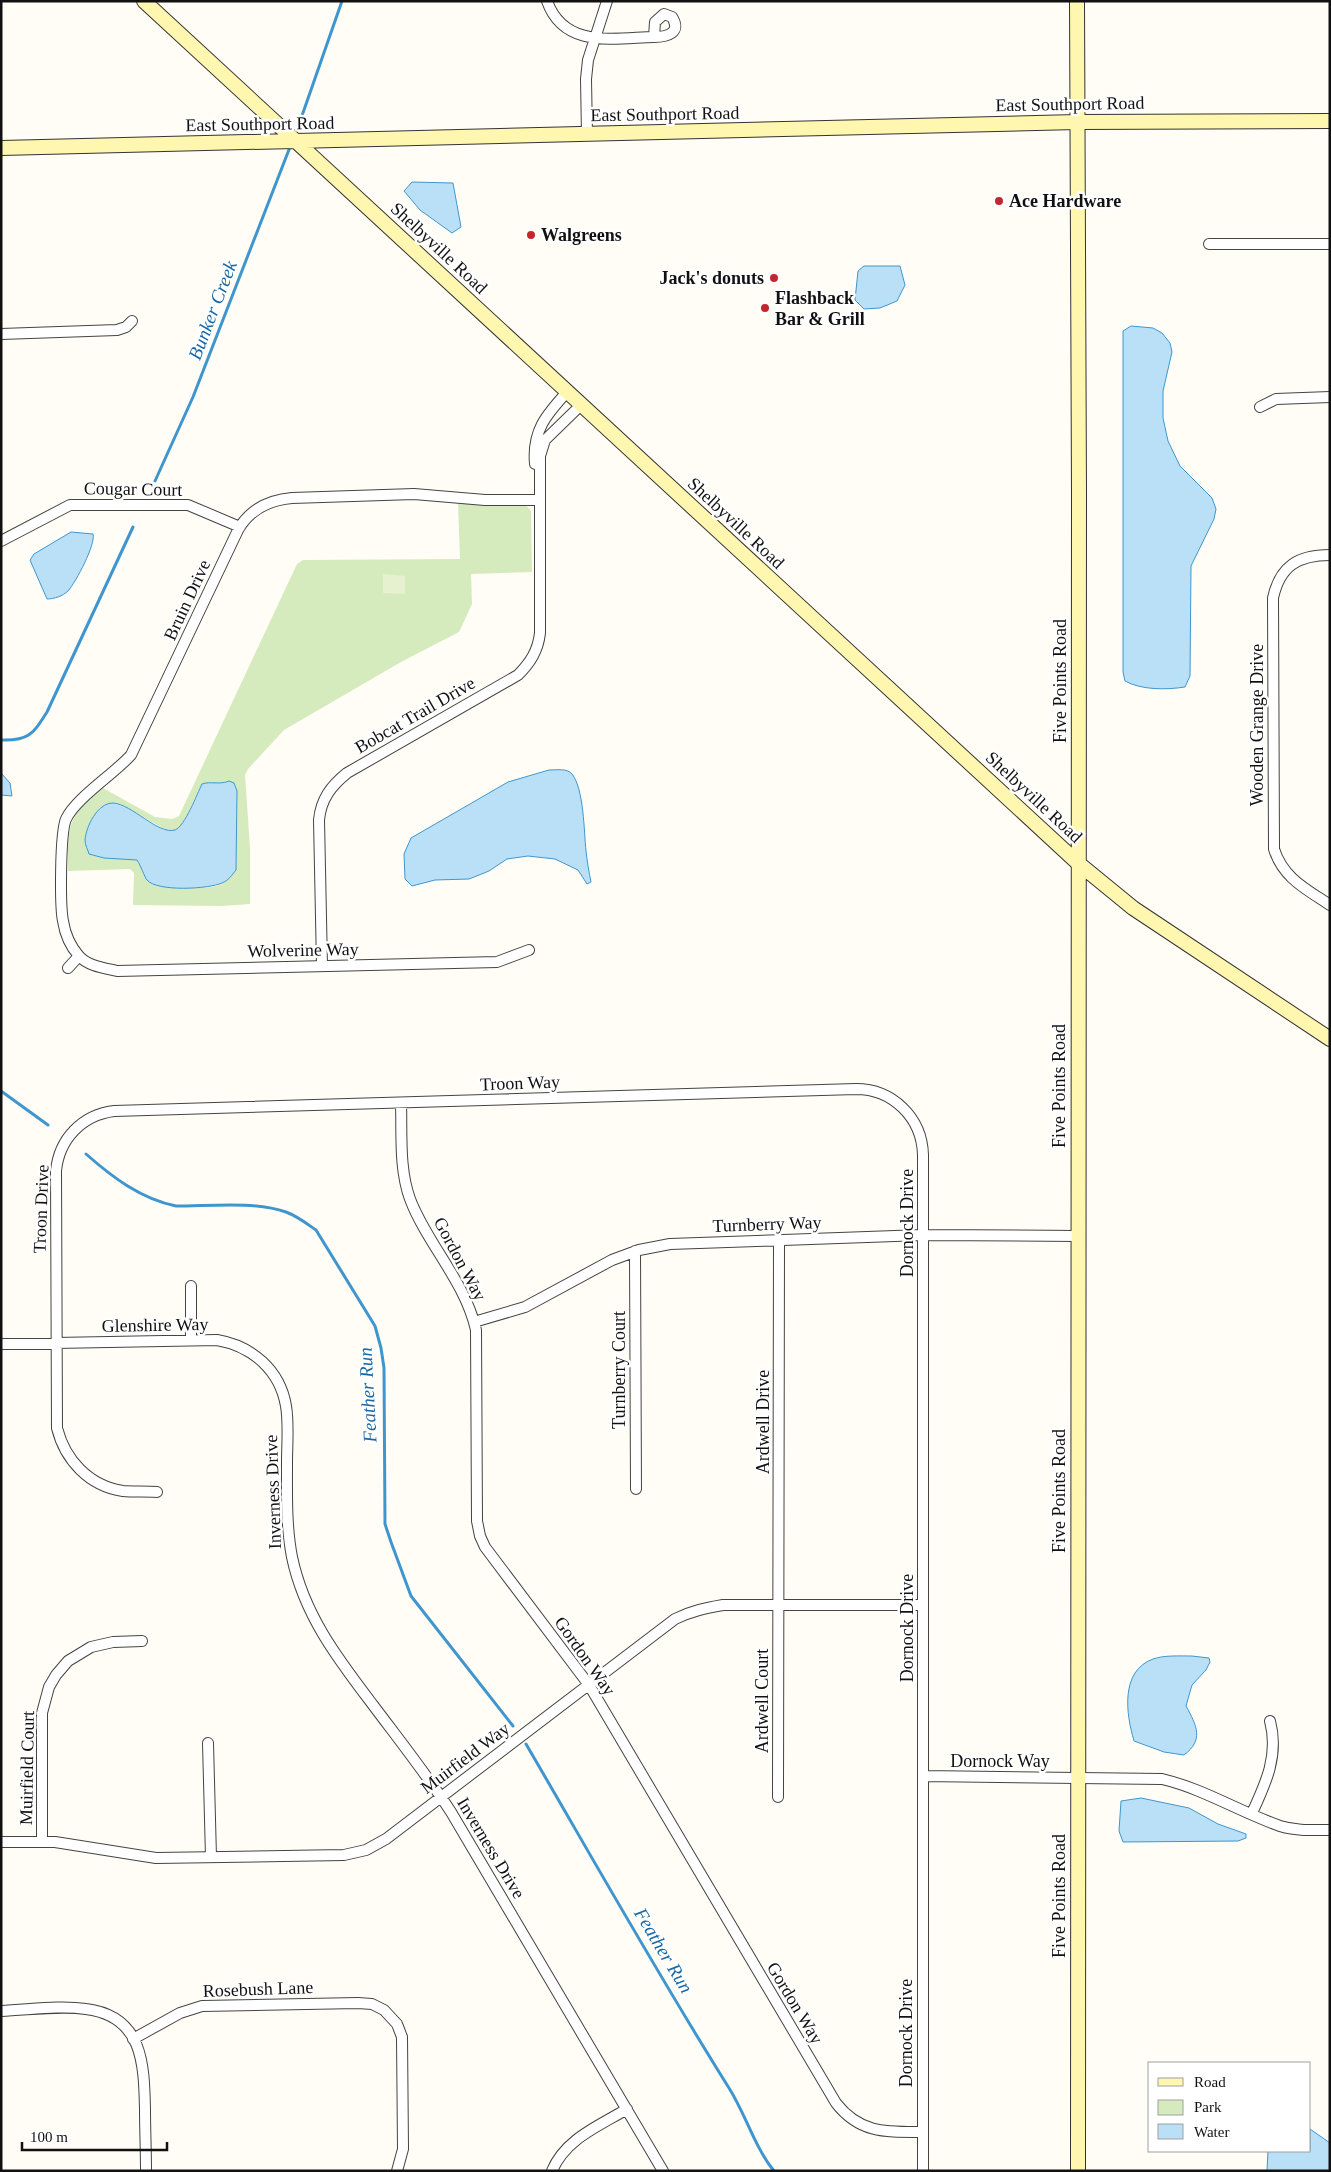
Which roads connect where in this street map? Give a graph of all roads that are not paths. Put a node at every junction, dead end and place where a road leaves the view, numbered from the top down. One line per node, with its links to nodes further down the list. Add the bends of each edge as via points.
1 (144, 1): 10 (main road, Shelbyville Road)
2 (547, 1): 6 (street, via 552,13 566,29)
3 (607, 1): 6 (street)
4 (1077, 1): 8 (main road, Five Points Road)
5 (654, 37): 6 (street)
6 (593, 38): 9 (street, via 586,73)
7 (1330, 121): 8 (main road, East Southport Road)
8 (1077, 122): 9 (main road, East Southport Road); 24 (main road, Five Points Road)
9 (587, 134): 10 (main road, East Southport Road)
10 (296, 142): 11 (main road, East Southport Road); 16 (main road, Shelbyville Road)
11 (1, 148)
12 (1209, 244): 13 (street)
13 (1330, 244)
14 (132, 321): 15 (street, via 117,330)
15 (1, 334)
16 (566, 392): 18 (main road, Shelbyville Road); 20 (street, Bobcat Trail Drive, via 550,410 536,435 534,450)
17 (1330, 397): 19 (street, via 1276,399)
18 (581, 405): 20 (street, Bobcat Trail Drive, via 545,440 540,456); 24 (main road, Shelbyville Road)
19 (1260, 407)
20 (539, 500): 21 (street, Bruin Drive, via 485,500 414,494 292,498 263,505); 28 (street, Bobcat Trail Drive, via 540,634 532,660 518,675 347,773 325,798 320,820)
21 (240, 527): 22 (street, Cougar Court, via 188,505 70,505); 27 (street, Bruin Drive, via 131,755 76,805 66,819 62,834 62,920 67,938)
22 (1, 541)
23 (1330, 554): 25 (street, Wooden Grange Drive, via 1310,556 1288,568 1277,583 1273,598 1274,849 1278,862 1292,880)
24 (1078, 864): 30 (main road, Shelbyville Road, via 1133,908); 35 (main road, Five Points Road)
25 (1330, 905)
26 (529, 950): 28 (street, Wolverine Way, via 497,962)
27 (80, 956): 28 (street, Wolverine Way, via 96,966 117,971); 29 (street)
28 (322, 966)
29 (68, 968)
30 (1330, 1039)
31 (890, 1097): 32 (street, Troon Way, via 856,1089); 34 (street, Dornock Drive, via 912,1118 921,1138 924,1154)
32 (400, 1103): 33 (street, Troon Way); 39 (street, Gordon Way, via 403,1171 410,1199 466,1300)
33 (150, 1110): 41 (street, Troon Drive, via 114,1111 95,1116 75,1130 60,1153 56,1176)
34 (924, 1235): 35 (street, Turnberry Way); 36 (street, Turnberry Way); 47 (street, Dornock Drive)
35 (1078, 1236): 53 (main road, Five Points Road)
36 (779, 1240): 37 (street, Turnberry Way, via 670,1244); 46 (street, Ardwell Drive)
37 (635, 1251): 39 (street, Turnberry Way, via 598,1267 525,1307); 44 (street, Turnberry Court)
38 (191, 1286): 40 (street)
39 (474, 1322): 49 (street, Gordon Way, via 480,1536 487,1551)
40 (191, 1340): 41 (street, Glenshire Way); 43 (street, Glenshire Way, via 226,1342 252,1353 269,1368)
41 (56, 1343): 42 (street, Glenshire Way); 45 (street, Troon Drive, via 57,1424 69,1456 87,1476 103,1485 124,1491)
42 (1, 1344)
43 (284, 1396): 54 (street, Inverness Drive, via 288,1529 294,1566 305,1601 334,1654)
44 (636, 1489)
45 (157, 1492)
46 (778, 1604): 47 (street, Muirfield Way); 49 (street, Muirfield Way, via 714,1605 688,1613 675,1619); 55 (street, Ardwell Court)
47 (923, 1605): 52 (street, Dornock Drive)
48 (142, 1641): 58 (street, Muirfield Court, via 91,1647 68,1661 49,1687 42,1713)
49 (589, 1685): 54 (street, Muirfield Way); 64 (street, Gordon Way, via 836,2103 863,2127 886,2132)
50 (1270, 1721): 56 (street, via 1274,1742 1272,1763)
51 (208, 1743): 60 (street)
52 (923, 1776): 53 (street, Dornock Way); 64 (street, Dornock Drive)
53 (1078, 1777): 56 (street, Dornock Way, via 1149,1777 1174,1781); 70 (main road, Five Points Road)
54 (441, 1797): 60 (street, Muirfield Way, via 386,1839 362,1851 344,1855); 63 (street, Inverness Drive)
55 (778, 1797)
56 (1252, 1813): 57 (street, Dornock Way, via 1281,1826)
57 (1330, 1830)
58 (42, 1841): 59 (street, Muirfield Way); 60 (street, Muirfield Way, via 138,1856)
59 (1, 1842)
60 (210, 1857)
61 (1, 2011): 62 (street, via 93,2010 114,2019)
62 (134, 2039): 65 (street, via 144,2070); 66 (street, Rosebush Lane, via 180,2013 202,2006 358,2003 382,2009 397,2024 402,2042 403,2149)
63 (627, 2109): 67 (street, via 573,2142 560,2155); 68 (street, Inverness Drive)
64 (923, 2132): 69 (street, Dornock Drive)
65 (146, 2171)
66 (396, 2171)
67 (552, 2171)
68 (663, 2171)
69 (923, 2171)
70 (1078, 2171)

